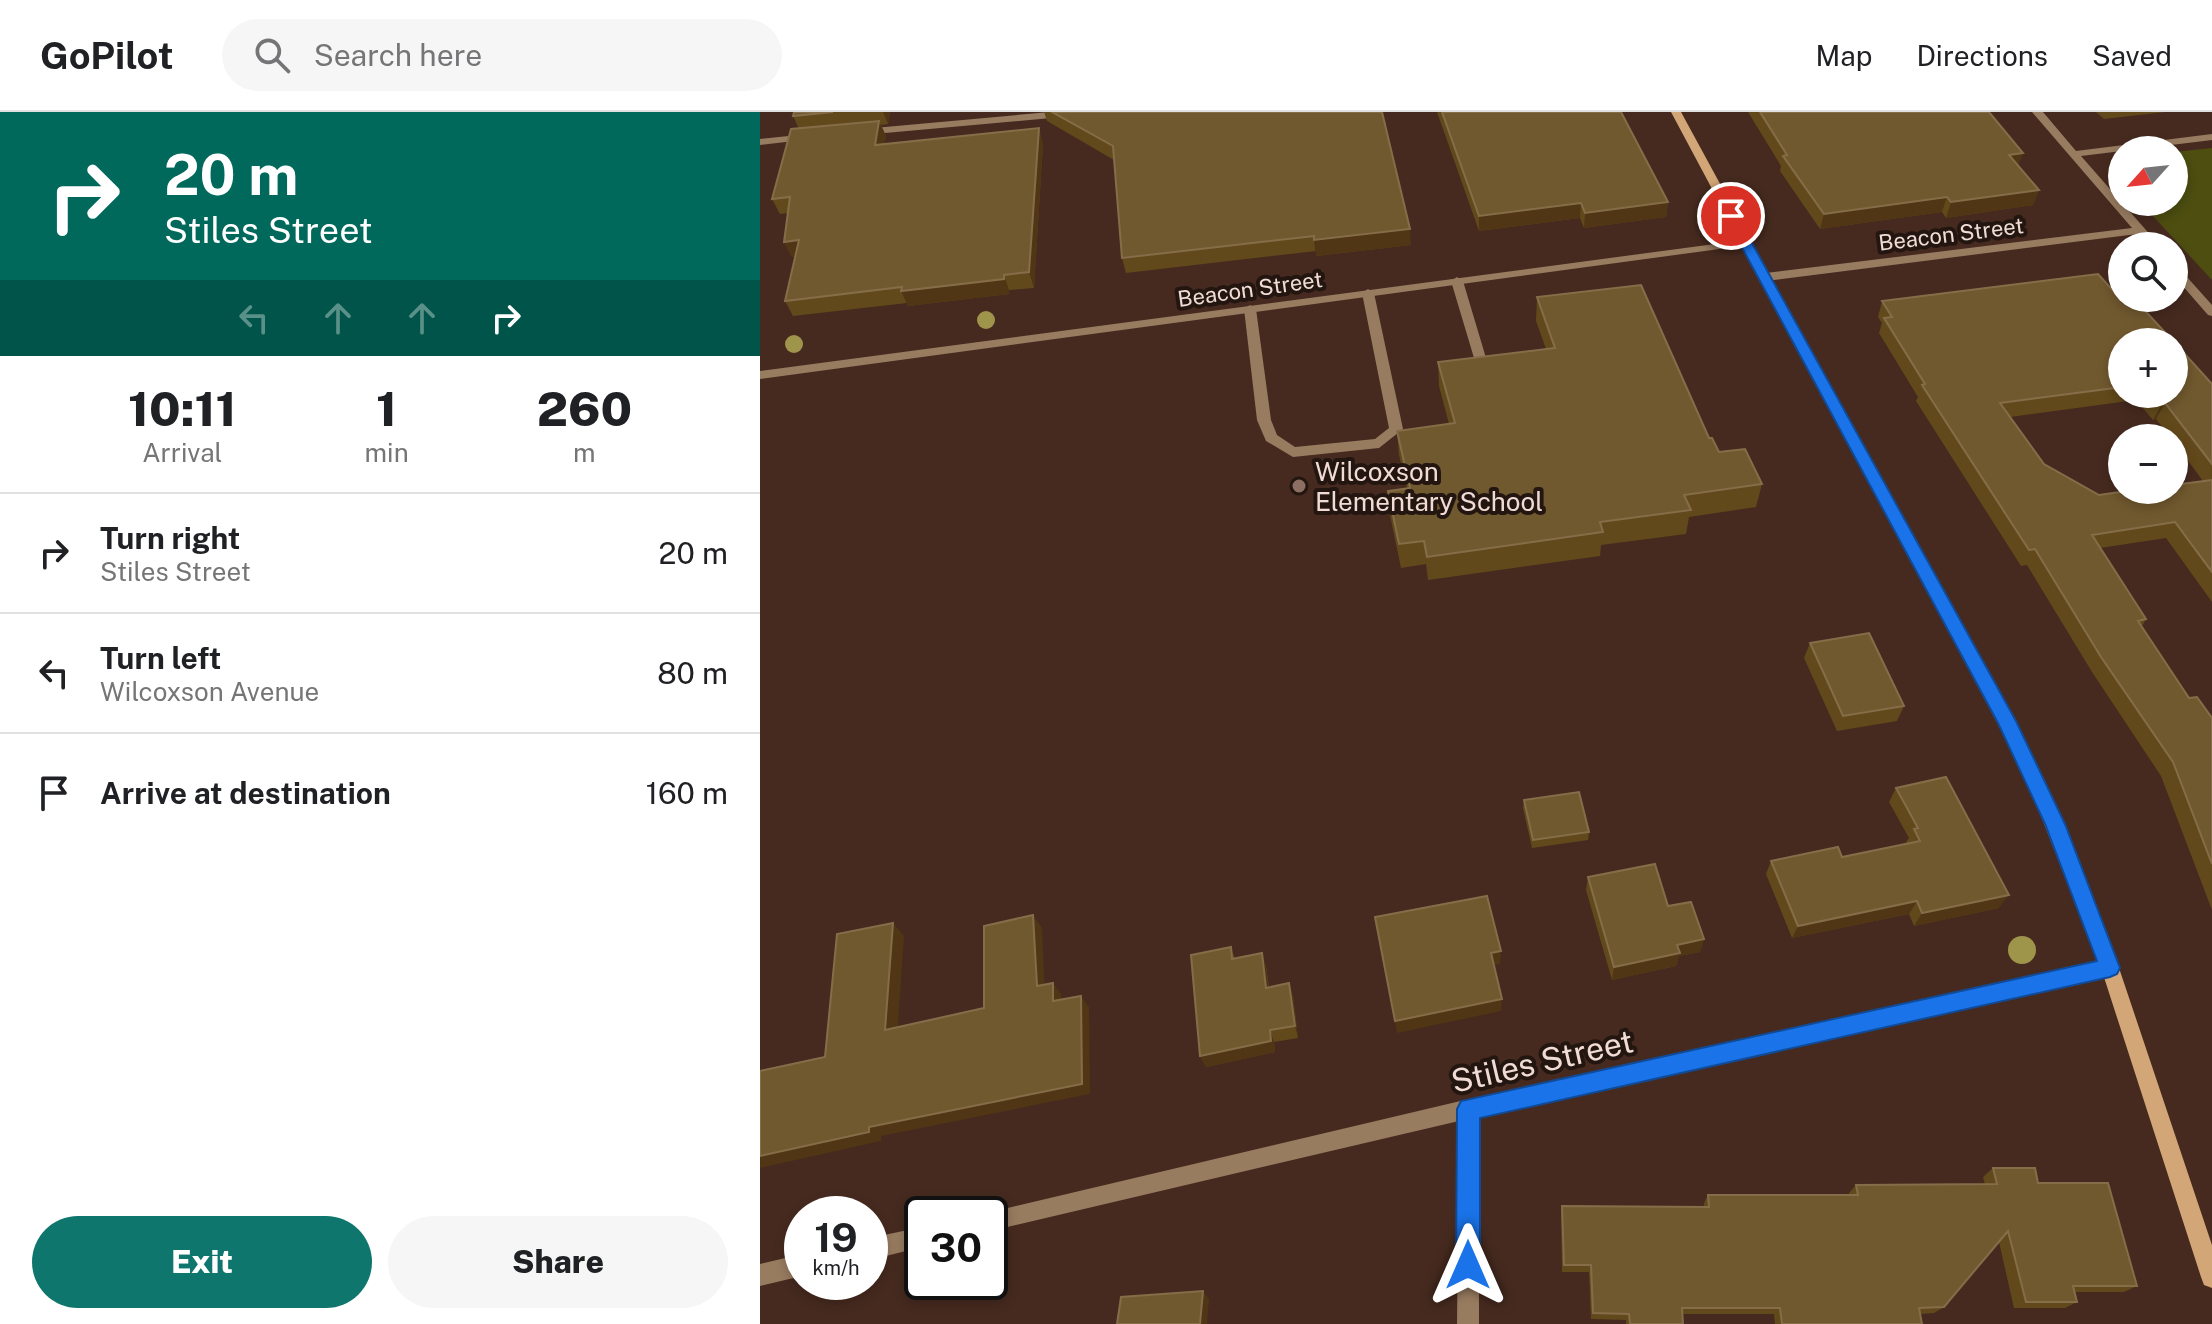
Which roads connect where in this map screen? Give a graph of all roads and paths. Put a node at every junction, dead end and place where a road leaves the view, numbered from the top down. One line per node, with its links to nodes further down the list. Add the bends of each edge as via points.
1 (1084, 112): 4 (street)
2 (1676, 112): 10 (street)
3 (2037, 112): 8 (street)
4 (848, 134)
5 (819, 136): 7 (street)
6 (2212, 137): 8 (street)
7 (760, 142)
8 (2074, 154): 9 (street)
9 (2140, 230): 11 (street, Beacon Street)
10 (1745, 243): 11 (street); 12 (street, Beacon Street)
11 (1766, 277): 19 (street, via 2007,721 2055,824)
12 (1457, 281): 14 (street, Beacon Street); 17 (street)
13 (2188, 285): 16 (street)
14 (1368, 293): 15 (street, Beacon Street); 15 (street, via 1396,429 1379,443 1293,452 1271,438 1264,420)
15 (1250, 309): 18 (street, Beacon Street)
16 (2212, 312)
17 (1483, 368)
18 (760, 375)
19 (2110, 968): 20 (street, Stiles Street); 24 (street)
20 (1469, 1109): 21 (street, Stiles Street); 25 (street)
21 (1008, 1217)
22 (784, 1269): 23 (street)
23 (760, 1275)
24 (2212, 1277)
25 (1468, 1324)

